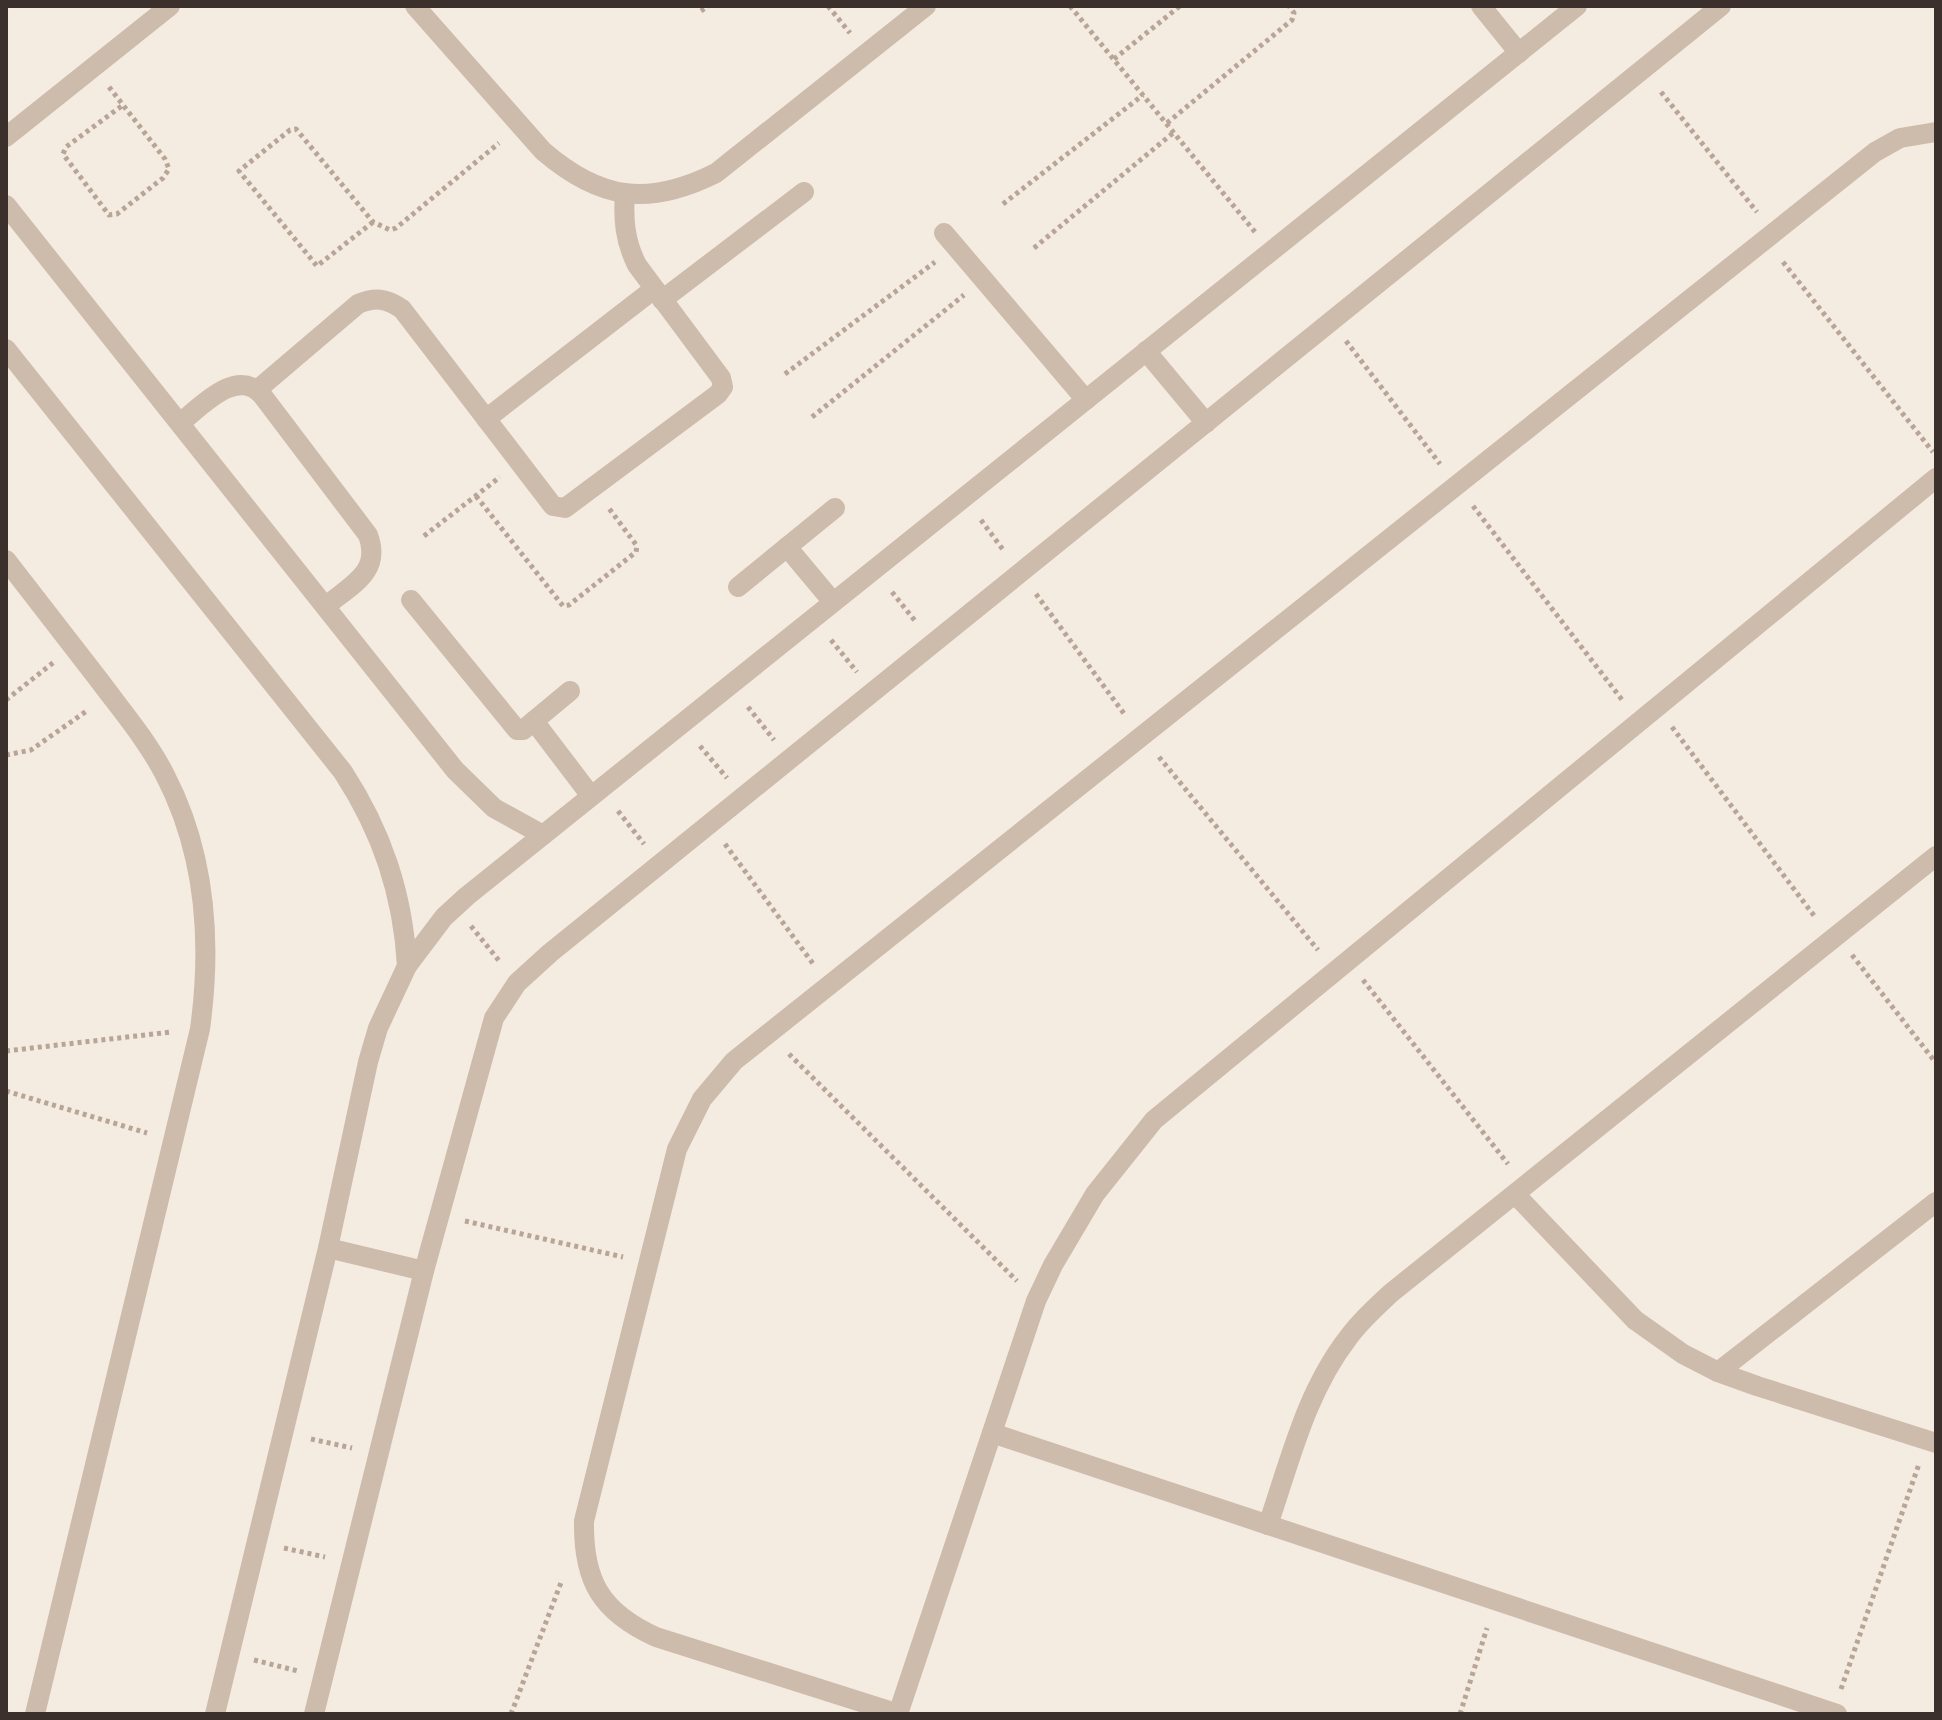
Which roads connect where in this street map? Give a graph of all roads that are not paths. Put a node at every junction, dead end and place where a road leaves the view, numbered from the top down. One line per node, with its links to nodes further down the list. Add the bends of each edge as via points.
1 (170, 6): 9 (street)
2 (415, 6): 11 (street, via 543,151 595,186)
3 (926, 6): 11 (street, via 716,173 672,191)
4 (1481, 6): 7 (street)
5 (1577, 6): 7 (street)
6 (1721, 6): 21 (street)
7 (1519, 53): 16 (street)
8 (1936, 132): 48 (street, via 1900,138 1875,152 1769,236 768,1033 717,1079 689,1121 677,1149 584,1521 583,1551 591,1580 629,1625 656,1637)
9 (6, 137)
10 (804, 192): 14 (street)
11 (625, 193): 14 (street, via 629,249)
12 (6, 205): 20 (street)
13 (950, 240): 18 (street)
14 (658, 295): 19 (street); 19 (street, via 723,387 565,508 553,506)
15 (6, 349): 35 (street, via 343,772 389,864 405,931)
16 (1146, 351): 18 (street); 21 (street)
17 (257, 390): 19 (street, via 358,304 380,299 402,309); 20 (street, via 232,386); 29 (street, via 368,535 374,551 367,571)
18 (1086, 400): 28 (street)
19 (486, 419)
20 (180, 423): 29 (street)
21 (1206, 423): 39 (street, via 517,983 494,1018)
22 (1936, 478): 41 (street, via 1154,1120 1095,1194 1060,1253 1036,1301)
23 (835, 508): 24 (street)
24 (787, 547): 26 (street); 28 (street)
25 (6, 560): 45 (street, via 144,739 166,776 196,857 207,943 200,1029)
26 (738, 587)
27 (411, 600): 31 (street, via 517,730)
28 (833, 602): 32 (street)
29 (326, 606): 33 (street, via 473,791)
30 (570, 691): 31 (street)
31 (534, 721): 32 (street)
32 (596, 792): 33 (street)
33 (543, 835): 35 (street, via 456,906)
34 (1936, 856): 36 (street)
35 (407, 966): 38 (street, via 390,997 368,1062)
36 (1520, 1190): 40 (street, via 1635,1320); 43 (street, via 1391,1293 1348,1338 1314,1395)
37 (1936, 1202): 40 (street)
38 (328, 1248): 39 (street); 46 (street)
39 (424, 1271): 47 (street)
40 (1718, 1372): 42 (street)
41 (992, 1433): 43 (street); 48 (street)
42 (1931, 1441)
43 (1268, 1525): 44 (street)
44 (1835, 1713)
45 (35, 1714)
46 (215, 1714)
47 (314, 1714)
48 (898, 1714)

